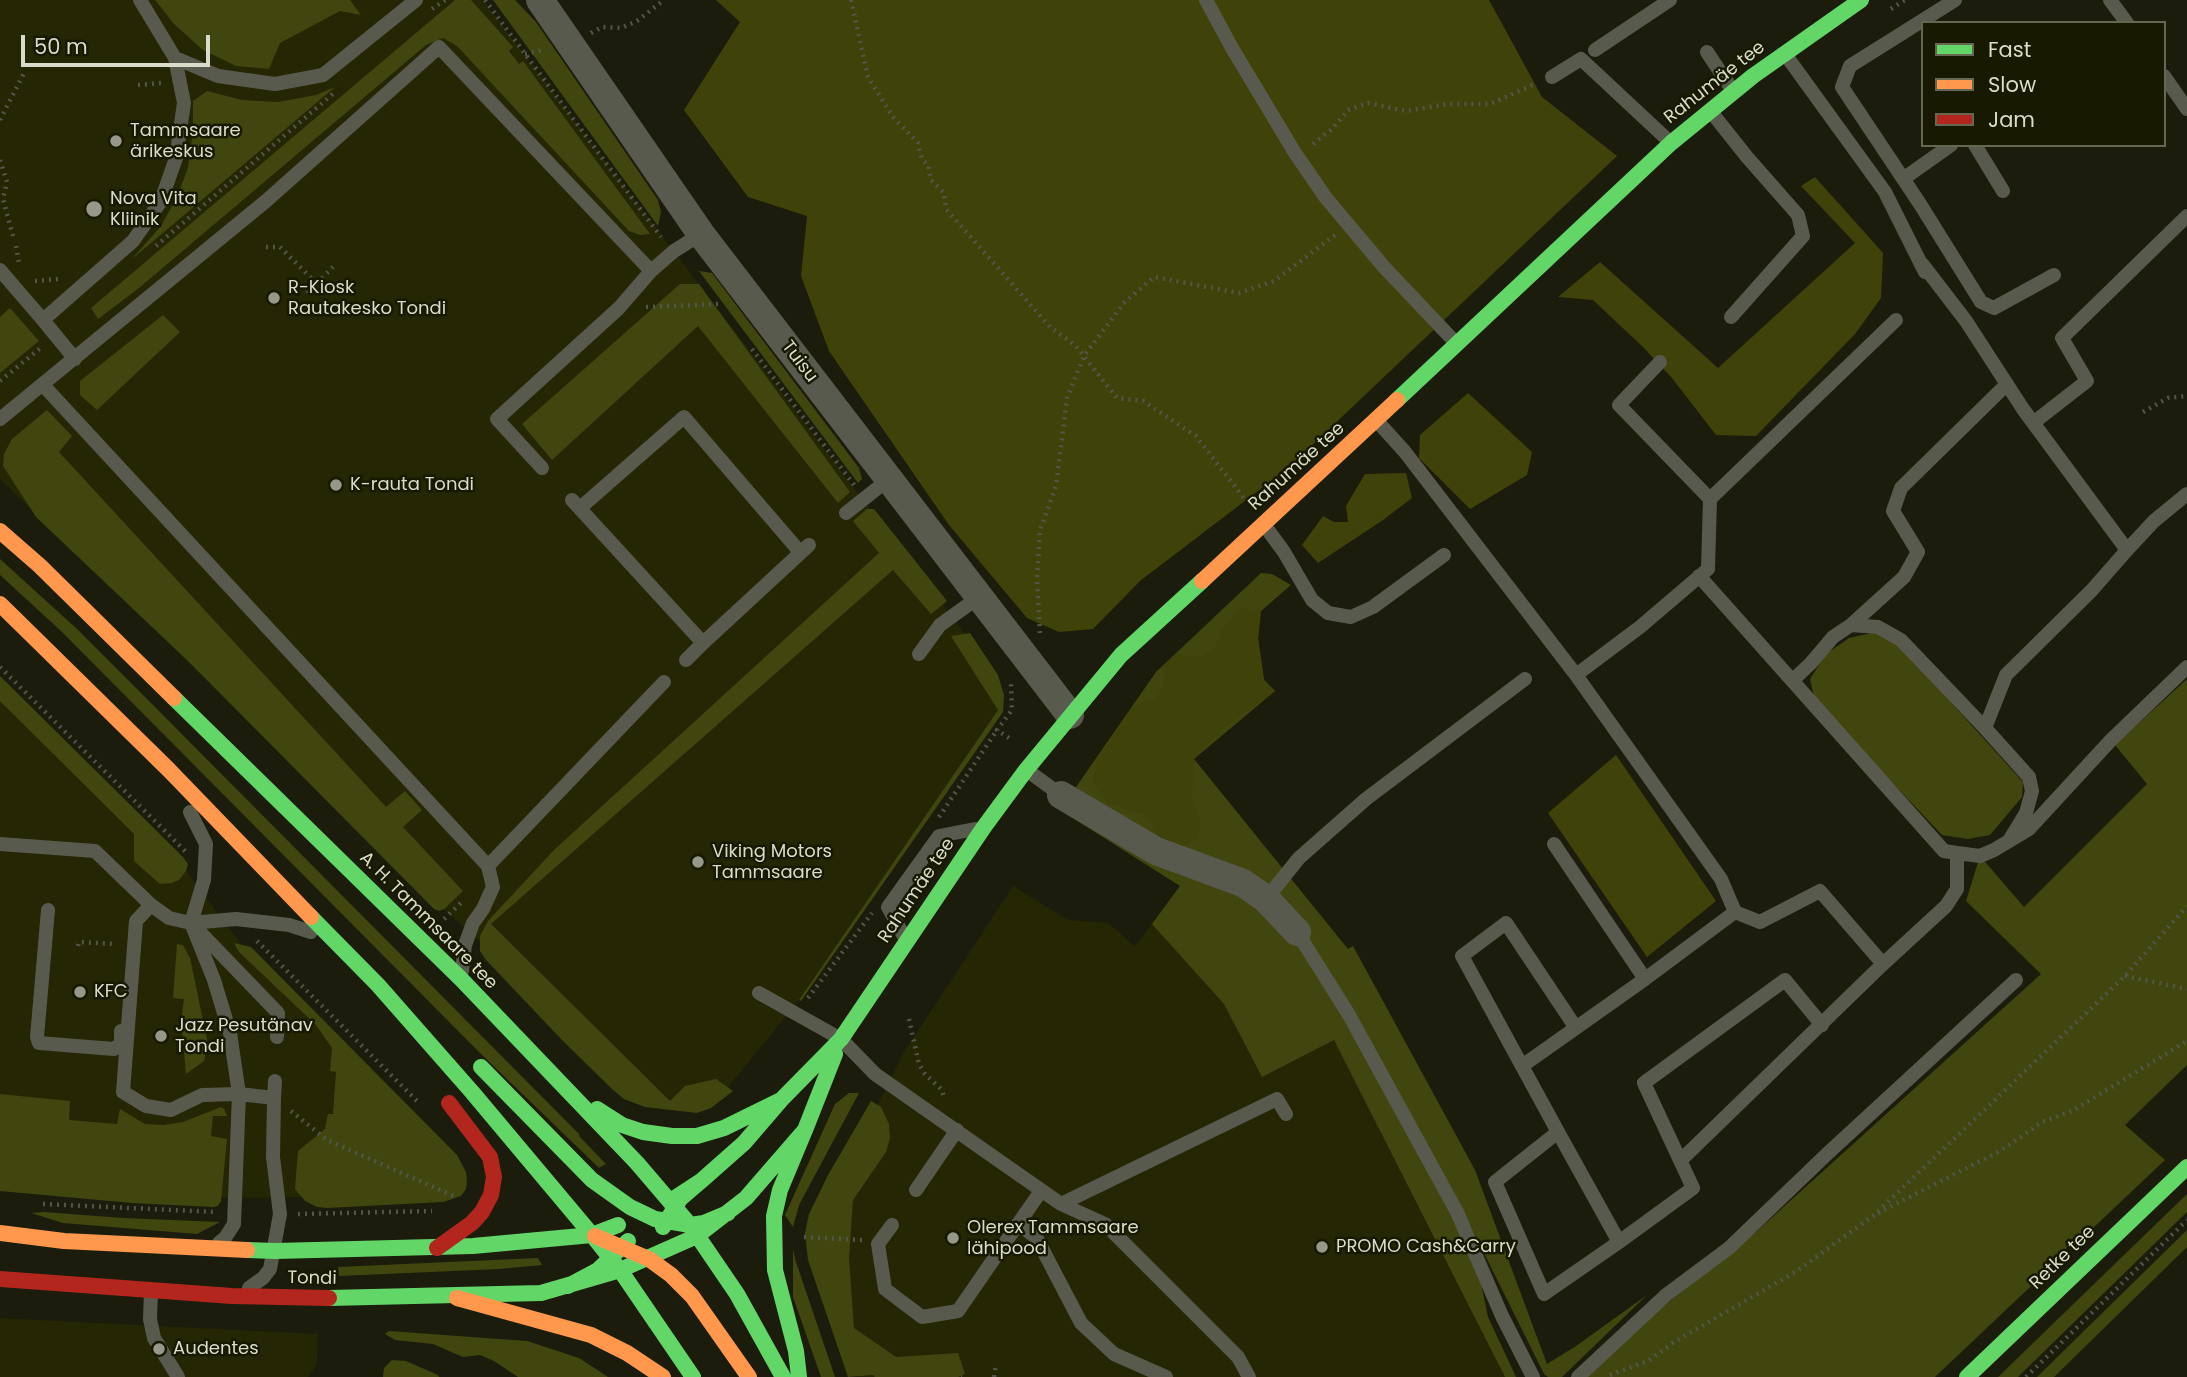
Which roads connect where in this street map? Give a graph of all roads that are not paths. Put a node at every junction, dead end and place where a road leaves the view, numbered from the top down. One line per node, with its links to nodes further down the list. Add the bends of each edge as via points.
1 (140, 0): 16 (lane)
2 (416, 0): 16 (lane, via 323,75 275,84 219,76)
3 (540, 0): 28 (street, Tuisu)
4 (1206, 0): 37 (lane, via 1296,153 1348,225)
5 (1670, 0): 13 (lane)
6 (1861, 0): 9 (main road, Rahumäe tee)
7 (1955, 0): 11 (lane)
8 (2110, 0): 12 (lane)
9 (1843, 5): 15 (main road, Rahumäe tee)
10 (1921, 21): 25 (lane, via 1850,66 1842,87)
11 (1922, 21)
12 (2126, 21)
13 (1595, 50)
14 (1707, 52): 19 (lane)
15 (1784, 53): 19 (main road, Rahumäe tee); 29 (lane, via 1885,192)
16 (175, 58): 35 (lane, via 184,103 176,158 161,201 133,241)
17 (1552, 77): 22 (lane, via 1581,59)
18 (2166, 79): 20 (lane)
19 (1733, 91): 21 (main road, Rahumäe tee)
20 (2187, 109)
21 (1710, 110): 22 (main road, Rahumäe tee); 34 (lane, via 1798,215 1803,236)
22 (1671, 143): 37 (main road, Rahumäe tee)
23 (1948, 147): 25 (lane)
24 (1976, 147): 26 (lane)
25 (1903, 178): 32 (lane, via 1981,302 1994,308)
26 (2003, 191)
27 (2187, 216): 44 (lane, via 2062,338 2087,381)
28 (701, 234): 31 (lane); 46 (street, Tuisu)
29 (1923, 265): 33 (lane); 40 (lane)
30 (0, 270): 35 (lane)
31 (651, 271): 38 (lane, via 439,47 266,201); 45 (lane, via 619,308 497,418)
32 (2054, 275)
33 (1928, 284)
34 (1731, 317)
35 (43, 320): 38 (lane)
36 (1896, 320): 48 (lane)
37 (1457, 344): 43 (main road, Rahumäe tee)
38 (75, 359): 41 (lane)
39 (1660, 362): 48 (lane, via 1619,405)
40 (2007, 384): 44 (lane); 59 (lane, via 1900,488 1893,511 1918,552 1904,578)
41 (43, 385): 42 (lane); 79 (lane)
42 (1, 419)
43 (1376, 420): 50 (main road, Rahumäe tee); 65 (lane)
44 (2033, 423): 53 (lane)
45 (542, 468)
46 (889, 479): 49 (lane); 56 (street, Tuisu)
47 (2187, 494): 53 (lane)
48 (1710, 499): 55 (lane, via 1708,569)
49 (846, 513)
50 (1263, 524): 52 (lane); 54 (lane, via 1312,600 1328,613 1351,617 1373,607); 60 (main road, Rahumäe tee)
51 (0, 531): 90 (main road, A. H. Tammsaare tee)
52 (1258, 546)
53 (2127, 550): 70 (lane, via 2006,675)
54 (1444, 555)
55 (1699, 576): 65 (lane); 67 (lane)
56 (979, 597): 62 (lane, via 940,625); 69 (street, Tuisu)
57 (0, 604): 71 (main road)
58 (1178, 621): 60 (lane)
59 (1850, 625): 67 (lane); 70 (lane, via 1878,627 1901,640)
60 (1147, 631): 69 (main road, Rahumäe tee)
61 (703, 642): 61 (lane, via 576,504 684,417 805,548); 63 (lane)
62 (919, 654)
63 (686, 660)
64 (2187, 667): 75 (lane, via 2029,829)
65 (1576, 674): 83 (lane, via 1721,879)
66 (1525, 679): 80 (lane, via 1366,799 1299,858)
67 (1793, 680): 78 (lane, via 1944,851)
68 (664, 682): 79 (lane)
69 (1070, 715): 72 (main road, Rahumäe tee)
70 (1985, 727): 75 (lane, via 2029,777 2032,790 2026,813)
71 (169, 770): 85 (lane, via 206,844 204,880); 87 (main road)
72 (1026, 770): 73 (lane); 74 (main road, Rahumäe tee)
73 (1061, 795): 80 (street, via 1156,851 1243,883)
74 (984, 827): 88 (main road, Rahumäe tee); 88 (lane, via 939,836 888,908)
75 (2009, 841): 78 (lane, via 1980,856)
76 (0, 844): 81 (lane, via 95,851)
77 (1554, 844): 91 (lane)
78 (1956, 853): 89 (lane, via 1957,889 1946,906)
79 (488, 866): 90 (lane, via 493,887 465,945)
80 (1266, 899): 86 (street)
81 (151, 905): 85 (lane, via 169,918); 106 (lane, via 136,921 123,1092 146,1106 171,1110 202,1095)
82 (48, 910): 84 (lane, via 39,1043 114,1049 121,1044)
83 (1735, 912): 89 (lane, via 1760,922 1820,891); 91 (lane)
84 (127, 920)
85 (191, 923): 87 (lane, via 236,919 276,923); 99 (lane, via 278,1013); 106 (lane, via 230,1033)
86 (1297, 932): 146 (lane, via 1349,1015 1457,1212)
87 (334, 940): 93 (main road)
88 (907, 941): 100 (main road, Rahumäe tee)
89 (1883, 964): 96 (lane)
90 (461, 979): 105 (main road, A. H. Tammsaare tee)
91 (1645, 979): 97 (lane)
92 (2017, 980): 147 (lane, via 1729,1248 1666,1295)
93 (378, 985): 95 (main road); 98 (main road); 125 (main road)
94 (760, 993): 100 (lane)
95 (431, 1022)
96 (1822, 1025): 113 (lane); 113 (lane, via 1785,980 1644,1083)
97 (1576, 1028): 102 (lane); 102 (lane, via 1506,923 1462,956)
98 (400, 1034)
99 (277, 1037)
100 (841, 1039): 108 (main road, Rahumäe tee); 110 (main road, Rahumäe tee); 111 (lane, via 875,1074)
101 (470, 1056): 120 (main road, via 592,1180)
102 (1522, 1066): 112 (lane)
103 (275, 1082): 107 (lane)
104 (435, 1087): 128 (main road, via 491,1157 494,1177 482,1212)
105 (568, 1091): 108 (main road, via 622,1125 672,1136 697,1136 724,1128); 114 (main road, A. H. Tammsaare tee)
106 (239, 1094): 107 (lane); 129 (lane, via 234,1224 225,1238)
107 (274, 1098): 130 (lane, via 273,1157 280,1214)
108 (780, 1100): 119 (main road, Rahumäe tee, via 744,1143)
109 (1286, 1114): 118 (lane, via 1277,1099)
110 (804, 1130): 123 (main road, Rahumäe tee, via 746,1198); 143 (main road, via 774,1216 775,1270)
111 (957, 1130): 116 (lane); 117 (lane)
112 (1558, 1132): 126 (lane); 126 (lane, via 1495,1182 1544,1294)
113 (1681, 1160): 126 (lane, via 1693,1188)
114 (637, 1163): 119 (main road, A. H. Tammsaare tee); 120 (main road, via 646,1183)
115 (2187, 1167): 148 (main road, Retke tee)
116 (916, 1190)
117 (1041, 1191): 118 (lane); 121 (lane)
118 (1061, 1204): 145 (lane, via 1105,1224 1238,1357)
119 (671, 1210): 120 (main road); 123 (main road); 132 (main road)
120 (645, 1215): 125 (main road); 127 (main road)
121 (1018, 1224): 122 (lane, via 958,1311 922,1317 886,1289 878,1244); 144 (lane, via 1036,1237 1081,1323 1114,1354)
122 (892, 1225)
123 (693, 1231): 132 (main road); 142 (main road, via 737,1294)
124 (0, 1233): 129 (main road, Tondi)
125 (592, 1235): 127 (main road); 128 (main road, Tondi); 131 (main road)
126 (1619, 1242)
127 (624, 1247): 131 (main road); 132 (main road)
128 (437, 1248): 130 (main road, Tondi)
129 (209, 1249): 130 (main road, Tondi)
130 (275, 1251): 135 (lane, via 263,1278)
131 (615, 1265): 132 (main road); 136 (main road, Tondi, via 541,1293); 137 (main road)
132 (648, 1271): 137 (main road, via 646,1291); 141 (main road, via 671,1275 692,1296)
133 (0, 1279): 134 (main road, Tondi)
134 (151, 1290): 135 (main road, Tondi); 138 (lane, via 154,1338)
135 (232, 1296): 136 (main road, Tondi)
136 (457, 1298): 139 (main road, via 591,1335)
137 (657, 1322): 140 (main road)
138 (178, 1377)
139 (663, 1377)
140 (693, 1377)
141 (749, 1377)
142 (782, 1377)
143 (799, 1377)
144 (1166, 1377)
145 (1250, 1377)
146 (1532, 1377)
147 (1578, 1377)
148 (1966, 1377)

